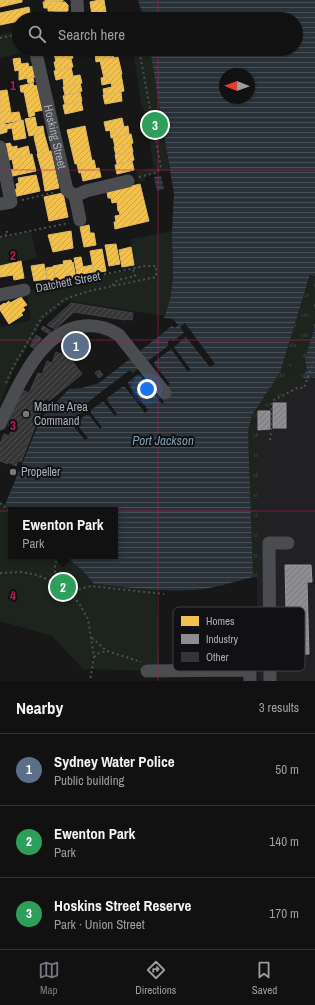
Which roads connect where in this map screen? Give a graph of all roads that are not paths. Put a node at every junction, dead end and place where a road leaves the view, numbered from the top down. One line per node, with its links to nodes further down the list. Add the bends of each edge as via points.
1 (77, 0): 2 (street)
2 (78, 12)
3 (37, 56): 6 (street, Hosking Street)
4 (0, 147): 7 (street)
5 (128, 181): 6 (street)
6 (71, 193): 8 (street, Hosking Street)
7 (5, 203)
8 (80, 220)
9 (24, 290): 10 (street, Datchett Street)
10 (0, 295)
11 (165, 393): 12 (street, via 118,334 101,326 77,326 54,337 32,363)
12 (0, 424)
13 (288, 543): 14 (street, via 269,543)
14 (269, 607)
15 (148, 671): 16 (street)
16 (173, 671)
17 (270, 671): 18 (street)
18 (270, 681)

